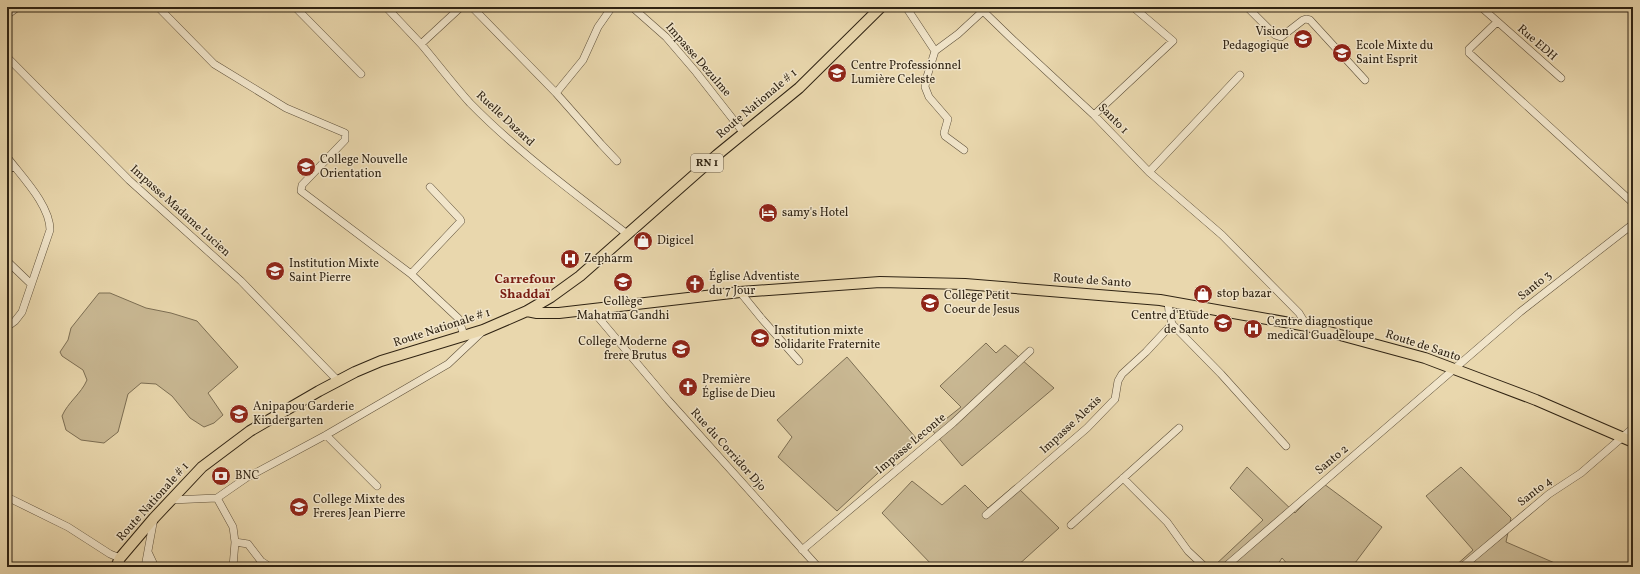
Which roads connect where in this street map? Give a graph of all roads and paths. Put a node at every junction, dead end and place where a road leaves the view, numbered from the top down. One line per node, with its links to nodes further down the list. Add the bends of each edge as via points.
1 (18, 7): 17 (street)
2 (158, 7): 40 (street, via 219,67 286,108 345,133 345,140 302,185 302,191)
3 (295, 7): 22 (street)
4 (386, 7): 19 (street, Ruelle Dazard)
5 (460, 7): 19 (street)
6 (472, 7): 26 (street)
7 (612, 7): 26 (street, via 600,23 583,60)
8 (632, 7): 28 (street, Impasse Dezulme, via 666,37)
9 (881, 7): 28 (main road, Route Nationale # 1 / RN 1, via 799,88)
10 (906, 7): 20 (street)
11 (1132, 7): 27 (street, via 1173,42)
12 (1247, 7): 16 (street)
13 (1259, 7): 16 (street)
14 (1481, 7): 18 (street, Rue EDH)
15 (985, 9): 20 (street, Santo 1); 27 (street, Santo 1, via 1013,40)
16 (1253, 13): 25 (street, via 1275,35 1281,37 1303,20 1310,20)
17 (7, 15)
18 (1497, 22): 24 (street, Rue EDH); 36 (street, via 1469,49 1469,53)
19 (421, 44): 38 (street, Ruelle Dazard, via 470,102 508,138)
20 (935, 51): 29 (street, via 926,80 927,94 948,119 944,129 945,136)
21 (7, 57): 54 (street, Impasse Madame Lucien, via 129,180 241,281)
22 (362, 74)
23 (1240, 75): 34 (street)
24 (1561, 78)
25 (1364, 80)
26 (556, 94): 31 (street)
27 (1094, 115): 34 (street, Santo 1)
28 (743, 132): 38 (main road, Route Nationale # 1 / RN 1)
29 (964, 150)
30 (7, 157): 32 (street)
31 (617, 160)
32 (13, 166): 33 (street); 41 (street, via 45,209 50,221 50,230)
33 (7, 171)
34 (1149, 172): 47 (street, Santo 1, via 1222,235 1299,313)
35 (430, 187): 40 (street, via 461,221)
36 (1633, 203)
37 (1633, 224): 53 (street, Santo 3, via 1520,312)
38 (627, 234): 45 (main road, Route Nationale # 1 / RN 1, via 580,276)
39 (7, 261): 41 (street)
40 (411, 274): 50 (street, via 458,318)
41 (31, 284): 48 (street, via 22,312)
42 (740, 292): 43 (main road, Route de Santo, via 887,283 965,284); 44 (main road, Route de Santo); 52 (street)
43 (1168, 301): 46 (street); 47 (main road, Route de Santo)
44 (592, 310): 45 (main road, Route de Santo, via 547,314); 70 (street, Rue du Corridor Djo, via 668,400)
45 (527, 311): 49 (main road, Route Nationale # 1 / RN 1)
46 (1172, 324): 60 (street); 66 (street, Impasse Alexis, via 1122,374 1114,399 1087,428)
47 (1307, 326): 53 (main road, Route de Santo, via 1425,358)
48 (7, 327)
49 (483, 330): 50 (main road, Route Nationale # 1 / RN 1); 57 (street, via 448,364)
50 (464, 335): 54 (main road, Route Nationale # 1 / RN 1, via 381,361)
51 (1030, 351): 70 (street, Impasse Leconte, via 953,423)
52 (799, 361)
53 (1454, 369): 58 (main road, Route de Santo); 79 (street, Santo 2)
54 (338, 381): 65 (main road, Route Nationale # 1 / RN 1, via 250,431 202,467)
55 (1179, 428): 61 (street)
56 (1633, 428): 58 (street, Santo 4)
57 (326, 435): 62 (street); 64 (street, via 246,478)
58 (1623, 437): 59 (main road, Route de Santo); 80 (street, Santo 4, via 1581,473 1549,494)
59 (1633, 442)
60 (1286, 446)
61 (1123, 478): 68 (street); 78 (street, via 1167,522 1188,551)
62 (376, 486)
63 (7, 497): 72 (street, via 68,527 110,554)
64 (217, 498): 65 (street); 69 (street, via 233,527)
65 (171, 500): 67 (main road, Route Nationale # 1 / RN 1)
66 (986, 515)
67 (154, 518): 71 (street); 72 (main road, Route Nationale # 1 / RN 1)
68 (1071, 525)
69 (235, 542): 73 (street, via 248,544); 76 (street)
70 (802, 550): 77 (street, Rue du Corridor Djo)
71 (148, 552): 74 (street); 75 (street)
72 (118, 563)
73 (267, 566)
74 (145, 567)
75 (155, 567)
76 (233, 567)
77 (818, 567)
78 (1205, 567)
79 (1225, 567)
80 (1462, 567)

